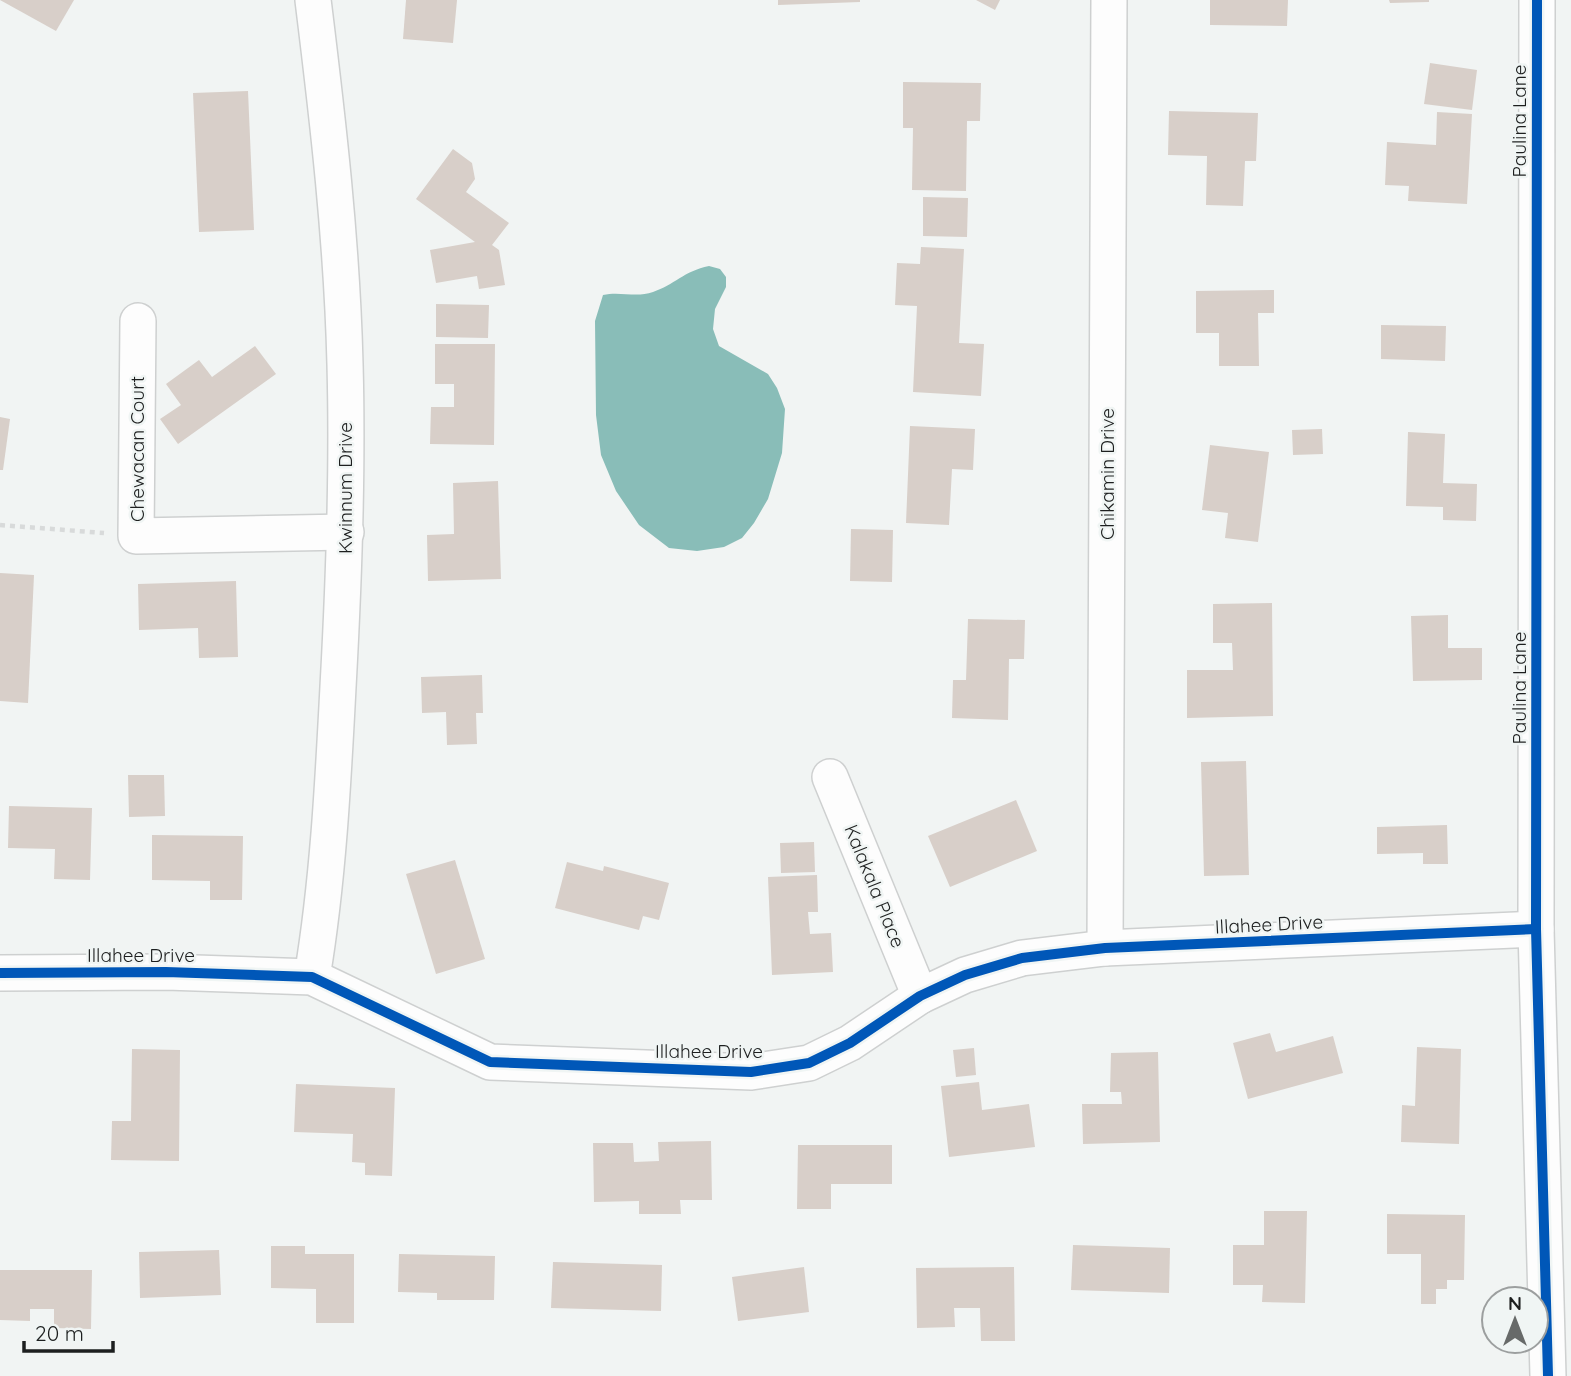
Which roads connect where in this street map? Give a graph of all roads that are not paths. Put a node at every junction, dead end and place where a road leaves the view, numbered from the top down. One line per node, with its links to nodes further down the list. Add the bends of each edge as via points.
1 (313, 0): 5 (street, Kwinnum Drive, via 338,233 345,363)
2 (1109, 0): 8 (street, Chikamin Drive)
3 (1537, 0): 7 (street, Paulina Lane)
4 (138, 321): 5 (street, Chewacan Court, via 136,536)
5 (346, 532): 10 (street, Kwinnum Drive, via 330,834)
6 (830, 777): 11 (street, Kalakala Place)
7 (1536, 929): 8 (street, Illahee Drive); 12 (street, Paulina Lane)
8 (1105, 948): 11 (street, Illahee Drive, via 1022,958 965,975)
9 (0, 973): 10 (street, Illahee Drive)
10 (312, 977): 11 (street, Illahee Drive, via 490,1062 751,1072 809,1063 850,1043)
11 (920, 996)
12 (1548, 1376)

